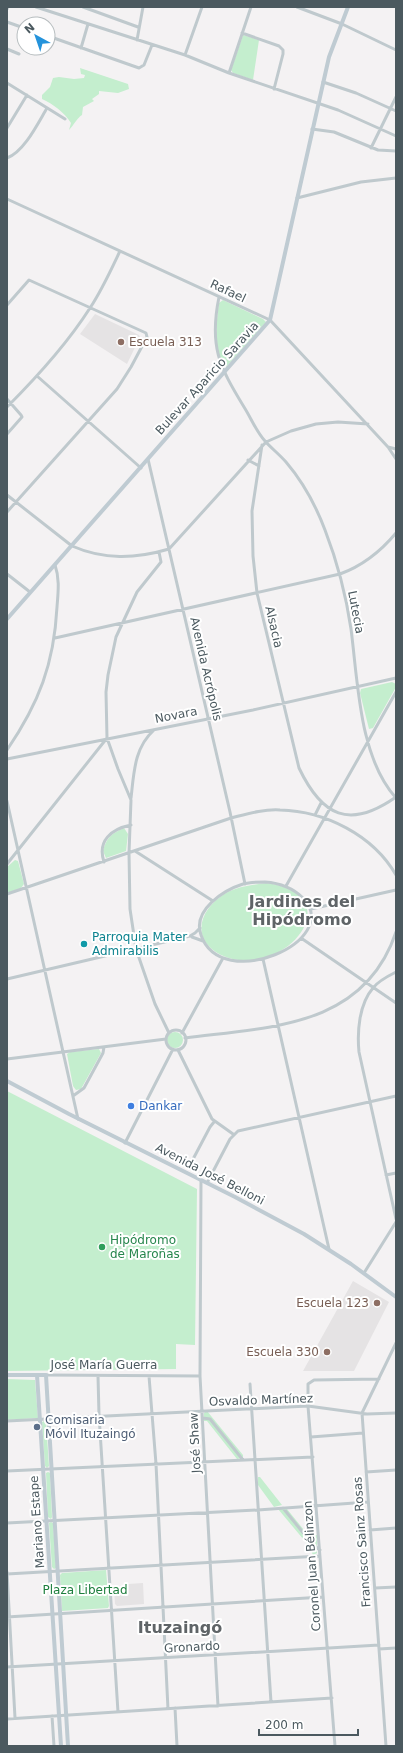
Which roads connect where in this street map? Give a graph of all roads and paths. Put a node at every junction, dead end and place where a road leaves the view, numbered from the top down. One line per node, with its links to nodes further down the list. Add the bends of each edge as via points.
1 (36, 7): 9 (street)
2 (54, 7): 9 (street)
3 (83, 7): 12 (street)
4 (143, 7): 12 (street)
5 (202, 7): 19 (street)
6 (251, 7): 13 (street)
7 (297, 7): 11 (street)
8 (348, 7): 11 (street, Bulevar Aparicio Saravia)
9 (52, 12): 10 (street)
10 (88, 24): 15 (street); 17 (street)
11 (342, 24): 18 (street); 21 (street, Bulevar Aparicio Saravia, via 329,57)
12 (138, 27): 15 (street)
13 (242, 32): 20 (street); 23 (street, via 279,46 282,50)
14 (56, 39): 17 (street)
15 (137, 40): 16 (street)
16 (152, 45): 17 (street, via 141,68); 19 (street)
17 (81, 48)
18 (396, 50)
19 (185, 55): 20 (street)
20 (229, 73): 23 (street)
21 (323, 82): 26 (street, Bulevar Aparicio Saravia); 28 (street)
22 (7, 83): 24 (street)
23 (274, 89): 26 (street)
24 (27, 95): 27 (street); 31 (street)
25 (396, 97): 28 (street)
26 (318, 104): 32 (street); 33 (street, Bulevar Aparicio Saravia)
27 (46, 108): 30 (street); 37 (street, via 21,148 14,156)
28 (390, 108): 29 (street); 32 (street)
29 (396, 111)
30 (65, 120)
31 (7, 128)
32 (380, 129): 34 (street); 35 (street)
33 (312, 130): 35 (street, via 334,132); 39 (street, Bulevar Aparicio Saravia)
34 (396, 136)
35 (371, 148): 36 (street)
36 (396, 151)
37 (7, 158)
38 (396, 178): 39 (street, via 361,182)
39 (297, 198): 45 (street, Bulevar Aparicio Saravia)
40 (7, 199): 41 (street, Rafael)
41 (120, 251): 42 (street, Rafael); 44 (street)
42 (219, 297): 45 (street, Rafael); 46 (street, via 214,324 215,342)
43 (7, 305): 44 (street, via 29,280)
44 (91, 307): 47 (street); 51 (street, via 146,333 147,337 117,389)
45 (270, 320): 46 (street, Bulevar Aparicio Saravia); 52 (street, Rafael)
46 (225, 373): 54 (street); 58 (street, Bulevar Aparicio Saravia)
47 (37, 376): 49 (street); 51 (street)
48 (7, 399): 49 (street)
49 (11, 403): 50 (street); 53 (street, via 22,417)
50 (7, 407)
51 (88, 422): 62 (street); 64 (street)
52 (368, 424): 54 (street, via 316,424); 56 (street, Rafael)
53 (7, 434)
54 (266, 442): 55 (street); 72 (street, Lutecia, via 292,470 312,501 325,529)
55 (262, 445): 60 (street); 61 (street, Alsacia)
56 (388, 447): 57 (street); 59 (street, Rafael)
57 (396, 449)
58 (148, 459): 62 (street, Bulevar Aparicio Saravia); 68 (street, Avenida Acrópolis)
59 (396, 459)
60 (248, 460): 61 (street); 68 (street)
61 (259, 466): 74 (street, Alsacia, via 252,511)
62 (141, 468): 67 (street, Bulevar Aparicio Saravia)
63 (7, 495): 64 (street)
64 (16, 502): 65 (street); 67 (street)
65 (7, 512)
66 (396, 533): 72 (street, via 364,563)
67 (72, 546): 69 (street, via 97,555 120,558); 70 (street, Bulevar Aparicio Saravia)
68 (169, 549): 69 (street); 75 (street, Avenida Acrópolis)
69 (159, 552): 77 (street, via 161,562 137,592)
70 (54, 565): 73 (street, Bulevar Aparicio Saravia); 78 (street, via 58,581)
71 (7, 574): 73 (street)
72 (340, 574): 74 (street); 80 (street, Lutecia, via 351,628)
73 (30, 592): 76 (street, Bulevar Aparicio Saravia)
74 (257, 593): 75 (street); 82 (street, Alsacia)
75 (183, 609): 77 (street); 83 (street, Avenida Acrópolis)
76 (7, 619)
77 (122, 623): 78 (street); 85 (street, via 116,637 108,674)
78 (55, 638): 87 (street, via 40,692 27,719)
79 (396, 678): 80 (street, Novara)
80 (357, 686): 82 (street, Novara); 86 (street, Lutecia)
81 (396, 692): 86 (street)
82 (283, 702): 83 (street, Novara); 92 (street, Alsacia, via 299,768)
83 (208, 719): 84 (street, Novara); 96 (street, Avenida Acrópolis)
84 (155, 729): 85 (street, Novara); 90 (street, via 142,744 137,755)
85 (107, 738): 88 (street, Novara); 90 (street); 100 (street)
86 (368, 741): 89 (street, Lutecia, via 381,777); 93 (street)
87 (7, 750)
88 (7, 759)
89 (396, 798): 94 (street, via 363,814)
90 (131, 800): 99 (street)
91 (7, 801): 100 (street)
92 (321, 803): 93 (street, Alsacia); 95 (street)
93 (330, 809): 94 (street, Alsacia); 97 (street)
94 (341, 814): 98 (street)
95 (315, 815): 96 (street, via 299,811 273,810 257,811); 97 (street)
96 (231, 818): 101 (street); 106 (street, Avenida Acrópolis)
97 (324, 818): 98 (street); 107 (street)
98 (337, 823): 105 (street, via 375,848)
99 (131, 825): 102 (street); 103 (street, via 116,829 106,838 102,849)
100 (18, 850): 104 (street); 108 (street)
101 (135, 851): 102 (street); 111 (street)
102 (129, 854): 103 (street); 118 (street, via 130,909)
103 (104, 862): 108 (street)
104 (7, 864)
105 (396, 875)
106 (245, 884): 107 (street, via 272,882); 111 (street)
107 (286, 886): 112 (street, via 295,891)
108 (28, 888): 110 (street); 121 (street)
109 (396, 890): 112 (street)
110 (7, 894)
111 (213, 901): 113 (street, via 202,916)
112 (311, 909): 116 (street, via 310,922)
113 (200, 928): 115 (street, via 196,934); 117 (street)
114 (396, 932): 124 (street, via 385,956)
115 (190, 936): 117 (street); 118 (street)
116 (301, 938): 120 (street, via 286,951); 124 (street)
117 (205, 943): 119 (street)
118 (136, 949): 121 (street); 128 (street, via 155,1004)
119 (223, 958): 120 (street, via 245,961); 129 (street)
120 (263, 959): 127 (street)
121 (45, 970): 123 (street); 135 (street)
122 (396, 972): 125 (street)
123 (7, 979)
124 (366, 983): 125 (street); 127 (street, via 352,996 329,1010)
125 (373, 988): 126 (street); 140 (street, via 365,1004 358,1030 359,1052)
126 (396, 1003)
127 (279, 1026): 130 (street); 143 (street)
128 (169, 1033): 129 (street, via 176,1030); 131 (street)
129 (182, 1033): 130 (street)
130 (185, 1038): 134 (street, via 184,1045)
131 (166, 1039): 132 (street); 133 (street, via 167,1045)
132 (104, 1047): 135 (street); 138 (street, via 84,1088)
133 (173, 1050): 134 (street); 147 (street)
134 (178, 1050): 145 (street)
135 (64, 1052): 136 (street); 138 (street)
136 (7, 1059)
137 (7, 1081): 142 (street, Avenida José Belloni)
138 (74, 1096): 141 (street)
139 (396, 1096): 140 (street)
140 (371, 1102): 143 (street); 150 (street)
141 (74, 1105): 142 (street); 144 (street)
142 (69, 1114): 144 (street, Avenida José Belloni)
143 (300, 1118): 146 (street); 154 (street)
144 (78, 1119): 147 (street, Avenida José Belloni)
145 (214, 1122): 146 (street); 148 (street)
146 (233, 1134): 152 (street)
147 (125, 1143): 151 (street, Avenida José Belloni)
148 (190, 1163)
149 (396, 1173): 150 (street)
150 (386, 1175): 153 (street)
151 (201, 1180): 152 (street, Avenida José Belloni); 163 (street, José Shaw)
152 (207, 1183): 154 (street, Avenida José Belloni)
153 (396, 1220): 155 (street)
154 (329, 1249): 155 (street, Avenida José Belloni)
155 (364, 1273): 156 (street, Avenida José Belloni)
156 (396, 1297)
157 (396, 1343): 164 (street, Francisco Sainz Rosas)
158 (37, 1375): 159 (street, José María Guerra); 160 (street, José María Guerra); 175 (street, Mariano Estape)
159 (46, 1375): 161 (street, José María Guerra); 174 (street, Mariano Estape)
160 (7, 1376)
161 (98, 1376): 162 (street, José María Guerra); 172 (street)
162 (149, 1376): 163 (street, José María Guerra); 169 (street)
163 (200, 1376): 168 (street, José Shaw)
164 (379, 1379): 166 (street, Coronel Juan Bélinzon, via 314,1380 308,1384); 170 (street, Francisco Sainz Rosas)
165 (250, 1384): 167 (street)
166 (308, 1406): 167 (street, Osvaldo Martínez); 170 (street, Osvaldo Martínez); 178 (street, Coronel Juan Bélinzon)
167 (252, 1408): 168 (street, Osvaldo Martínez); 180 (street)
168 (203, 1410): 169 (street, Osvaldo Martínez); 173 (street, José Shaw)
169 (152, 1413): 172 (street, Osvaldo Martínez); 183 (street)
170 (362, 1413): 171 (street, Osvaldo Martínez); 177 (street, Francisco Sainz Rosas)
171 (396, 1413)
172 (99, 1415): 174 (street, Osvaldo Martínez); 184 (street)
173 (203, 1418): 181 (street, via 210,1419); 182 (street, José Shaw)
174 (49, 1419): 175 (street, Osvaldo Martínez); 185 (street, Mariano Estape)
175 (40, 1420): 176 (street, Osvaldo Martínez); 186 (street, Mariano Estape)
176 (7, 1421)
177 (363, 1433): 178 (street); 189 (street, Francisco Sainz Rosas)
178 (312, 1437): 179 (street, Coronel Juan Bélinzon)
179 (313, 1456): 180 (street); 191 (street, Coronel Juan Bélinzon)
180 (255, 1459): 181 (street); 193 (street)
181 (243, 1460): 182 (street)
182 (206, 1462): 183 (street); 194 (street, José Shaw)
183 (156, 1464): 184 (street); 195 (street)
184 (103, 1467): 185 (street); 196 (street)
185 (52, 1469): 186 (street); 197 (street, Mariano Estape)
186 (43, 1470): 188 (street); 198 (street, Mariano Estape)
187 (396, 1470): 189 (street)
188 (7, 1471)
189 (366, 1472): 190 (street, Francisco Sainz Rosas)
190 (368, 1502): 191 (street); 201 (street, Francisco Sainz Rosas)
191 (316, 1506): 192 (street); 202 (street, Coronel Juan Bélinzon)
192 (283, 1508): 193 (street); 202 (street)
193 (258, 1510): 194 (street); 204 (street)
194 (208, 1513): 195 (street); 205 (street, José Shaw)
195 (158, 1515): 196 (street); 206 (street)
196 (106, 1517): 197 (street); 207 (street)
197 (55, 1520): 198 (street); 209 (street, Mariano Estape)
198 (46, 1521): 199 (street); 208 (street, Mariano Estape)
199 (7, 1523)
200 (396, 1528): 201 (street)
201 (370, 1530): 212 (street, Francisco Sainz Rosas)
202 (320, 1550): 203 (street, Coronel Juan Bélinzon)
203 (320, 1556): 204 (street); 213 (street, Coronel Juan Bélinzon)
204 (262, 1560): 205 (street); 214 (street)
205 (211, 1562): 206 (street); 215 (street, José Shaw)
206 (161, 1565): 207 (street); 216 (street)
207 (108, 1568): 209 (street); 217 (street)
208 (50, 1571): 209 (street); 210 (street); 218 (street, Mariano Estape)
209 (58, 1571): 219 (street, Mariano Estape)
210 (7, 1573): 220 (street)
211 (396, 1587): 212 (street)
212 (374, 1588): 221 (street, Francisco Sainz Rosas)
213 (323, 1597): 214 (street); 223 (street, Coronel Juan Bélinzon)
214 (264, 1601): 215 (street); 224 (street)
215 (213, 1604): 216 (street); 225 (street, José Shaw)
216 (163, 1607): 217 (street); 226 (street)
217 (112, 1611): 219 (street); 227 (street)
218 (52, 1614): 219 (street); 220 (street); 228 (street, Mariano Estape)
219 (60, 1614): 229 (street, Mariano Estape)
220 (8, 1617): 231 (street)
221 (379, 1647): 222 (street, Gronardo); 223 (street, Gronardo); 248 (street, Francisco Sainz Rosas)
222 (396, 1648)
223 (327, 1649): 224 (street, Gronardo); 232 (street, Coronel Juan Bélinzon)
224 (268, 1652): 225 (street, Gronardo); 233 (street)
225 (216, 1655): 226 (street, Gronardo); 234 (street, José Shaw)
226 (165, 1658): 227 (street, Gronardo); 236 (street)
227 (115, 1661): 229 (street, Gronardo); 237 (street)
228 (55, 1664): 229 (street, Gronardo); 231 (street, Gronardo); 240 (street, Mariano Estape)
229 (64, 1664): 238 (street, Mariano Estape)
230 (7, 1667): 231 (street, Gronardo)
231 (12, 1667): 241 (street)
232 (332, 1698): 233 (street); 247 (street, Coronel Juan Bélinzon)
233 (270, 1702): 234 (street)
234 (218, 1706): 235 (street)
235 (175, 1708): 236 (street); 246 (street)
236 (168, 1709): 237 (street)
237 (118, 1712): 238 (street)
238 (67, 1715): 240 (street); 245 (street, Mariano Estape)
239 (52, 1716): 240 (street); 241 (street); 243 (street)
240 (58, 1716): 244 (street, Mariano Estape)
241 (15, 1718): 242 (street)
242 (7, 1719)
243 (54, 1746)
244 (61, 1746)
245 (68, 1746)
246 (177, 1746)
247 (335, 1746)
248 (386, 1746)

